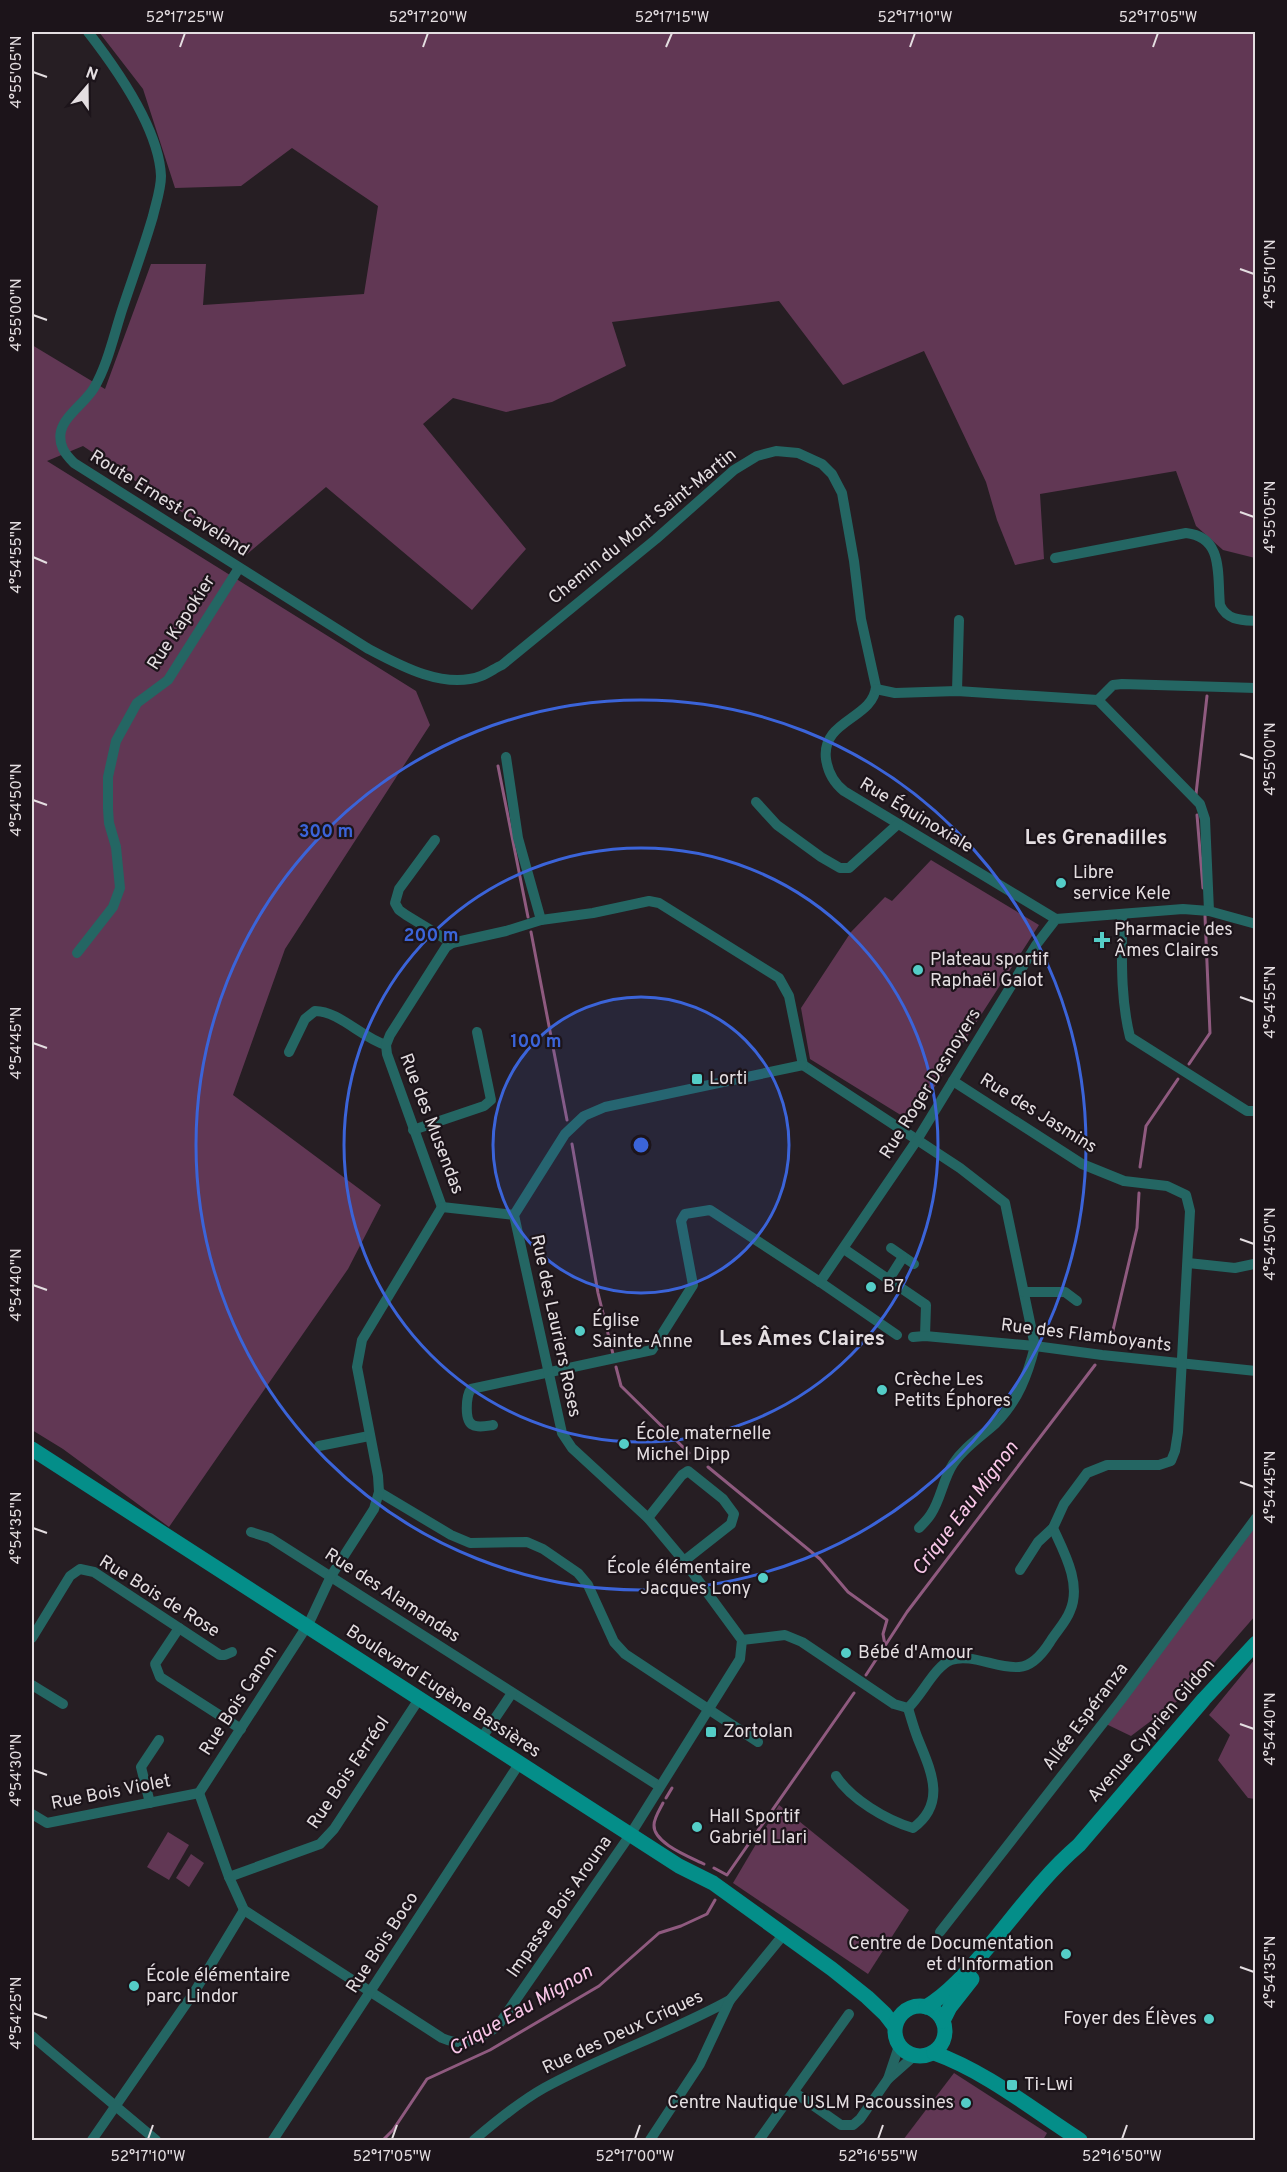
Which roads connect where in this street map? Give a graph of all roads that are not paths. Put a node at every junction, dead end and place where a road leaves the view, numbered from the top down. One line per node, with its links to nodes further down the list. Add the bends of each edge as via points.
1 (88, 32): 3 (street, Route Ernest Caveland, via 124,80 156,149 161,176 147,235 100,375 88,398 63,426 61,447 74,463)
2 (1055, 558): 5 (street, via 1186,533 1198,536 1210,544 1215,554 1223,611 1234,618)
3 (239, 568): 6 (street, Route Ernest Caveland, via 391,661 448,680); 21 (street, Rue Kapokier, via 168,680 136,703 116,741 108,777 108,809 120,888 113,907)
4 (959, 620): 9 (street)
5 (1256, 621)
6 (480, 677): 8 (street, Chemin du Mont Saint-Martin, via 502,665 734,470 757,456 776,451 798,453 822,464 842,493)
7 (1256, 688): 10 (street, via 1122,684 1113,685)
8 (876, 690): 9 (street); 13 (street, Rue Équinoxiale, via 869,704 835,730 826,757 836,784)
9 (957, 691): 10 (street)
10 (1098, 700): 15 (street, via 1200,804 1205,819)
11 (506, 757): 18 (street, via 518,838)
12 (756, 802): 13 (street, via 777,825 840,868 849,868)
13 (898, 824): 17 (street, Rue Équinoxiale)
14 (435, 840): 20 (street, via 399,889 395,903 406,915)
15 (1209, 911): 16 (street); 19 (street)
16 (1122, 914): 17 (street); 27 (street, via 1125,1014 1130,1037 1247,1111)
17 (1056, 919): 26 (street, Rue Roger Desnoyers)
18 (541, 920): 20 (street); 25 (street, via 649,901 659,903 779,978 789,996)
19 (1256, 924)
20 (452, 943): 23 (street, Rue des Musendas)
21 (77, 953)
22 (477, 1032): 28 (street, via 491,1100 484,1106)
23 (386, 1045): 24 (street, via 333,1016 315,1011 305,1019); 28 (street, Rue des Musendas)
24 (289, 1052)
25 (803, 1065): 29 (street); 31 (street, Rue des Lauriers Roses, via 605,1107 584,1116 565,1134)
26 (953, 1081): 29 (street, Rue Roger Desnoyers); 35 (street, Rue des Jasmins, via 1082,1164 1124,1180 1167,1186 1186,1195 1190,1211)
27 (1256, 1111)
28 (413, 1130): 30 (street, Rue des Musendas)
29 (917, 1140): 33 (street, Rue Roger Desnoyers); 40 (street, via 960,1167 1005,1203)
30 (442, 1207): 31 (street, Rue des Musendas); 50 (street, via 362,1340 357,1367)
31 (514, 1215): 48 (street, Rue des Lauriers Roses)
32 (891, 1248): 34 (street)
33 (844, 1249): 38 (street); 39 (street, Rue Roger Desnoyers)
34 (903, 1257): 36 (street); 38 (street)
35 (1188, 1263): 37 (street, via 1235,1268); 46 (street, Rue des Jasmins)
36 (914, 1264)
37 (1254, 1264)
38 (889, 1279): 43 (street, via 926,1305)
39 (820, 1282): 42 (street); 48 (street, via 710,1210 685,1214 681,1221 693,1285 654,1347 648,1352)
40 (1024, 1292): 41 (street, via 1065,1292); 45 (street)
41 (1077, 1301)
42 (897, 1335)
43 (925, 1336): 44 (street, Rue des Flamboyants); 45 (street, Rue des Flamboyants)
44 (913, 1337)
45 (1035, 1346): 46 (street, Rue des Flamboyants); 56 (street, via 1017,1397 997,1422 956,1459 932,1513)
46 (1182, 1364): 47 (street, Rue des Flamboyants); 57 (street, Rue des Jasmins, via 1178,1432 1171,1461 1159,1465 1107,1465 1087,1473 1064,1504)
47 (1256, 1371)
48 (547, 1373): 49 (street, via 471,1389 466,1400 469,1422); 54 (street, Rue des Lauriers Roses, via 562,1434 572,1449)
49 (493, 1425)
50 (369, 1436): 51 (street); 53 (street)
51 (319, 1446)
52 (32, 1449): 62 (street, Boulevard Eugène Bassières)
53 (379, 1492): 61 (street, Rue Bois Canon, via 374,1509); 73 (street, via 470,1543 526,1542 543,1549 583,1579 614,1642 625,1654)
54 (648, 1518): 59 (street, Rue des Lauriers Roses); 59 (street, via 688,1471 723,1499 734,1514 732,1524)
55 (1256, 1518): 88 (street, Allée Espéranza, via 1121,1700)
56 (919, 1528)
57 (1053, 1528): 60 (street, via 1038,1542); 72 (street, via 1070,1566 1074,1591 1070,1611 1046,1648 1022,1667 951,1660 937,1669)
58 (252, 1532): 61 (street, Rue des Alamandas, via 270,1538)
59 (684, 1561): 65 (street, Rue des Lauriers Roses)
60 (1020, 1570)
61 (331, 1576): 62 (street, Rue Bois Canon); 69 (street, Rue des Alamandas)
62 (307, 1627): 70 (street, Boulevard Eugène Bassières); 74 (street, Rue Bois Canon)
63 (179, 1628): 64 (street, Rue Bois de Rose, via 94,1572 80,1569 70,1576); 67 (street, Rue Bois de Rose, via 220,1655); 74 (street, via 155,1664 160,1677)
64 (32, 1638)
65 (742, 1640): 72 (street, via 785,1635 802,1642 894,1704); 73 (street, via 740,1659)
66 (1256, 1642): 85 (street, Avenue Cyprien Gildon)
67 (232, 1652)
68 (32, 1685): 71 (street)
69 (512, 1693): 75 (street); 80 (street, Rue des Alamandas)
70 (419, 1699): 75 (street, Boulevard Eugène Bassières); 86 (street, Rue Bois Ferréol, via 320,1844)
71 (63, 1704)
72 (908, 1708): 79 (street, via 935,1789 929,1811 921,1822 913,1828 896,1823 845,1790)
73 (707, 1709): 77 (street); 80 (street)
74 (241, 1729): 81 (street, Rue Bois Canon)
75 (481, 1739): 78 (street, Boulevard Eugène Bassières)
76 (159, 1740): 82 (street, via 141,1767)
77 (758, 1742)
78 (519, 1764): 84 (street, Boulevard Eugène Bassières); 91 (street, Rue Bois Boco)
79 (836, 1776)
80 (659, 1786): 84 (street)
81 (199, 1793): 82 (street, Rue Bois Violet); 86 (street)
82 (150, 1803): 83 (street, Rue Bois Violet, via 47,1823)
83 (32, 1814)
84 (630, 1835): 89 (street, Boulevard Eugène Bassières, via 713,1883); 91 (street, Impasse Bois Arouna, via 498,2027 465,2044 453,2043)
85 (1079, 1845): 93 (street, Avenue Cyprien Gildon, via 963,1976); 97 (street, Avenue Cyprien Gildon, via 963,1990)
86 (229, 1877): 87 (street)
87 (244, 1910): 91 (street); 108 (street, via 195,1991)
88 (940, 1932)
89 (784, 1934): 90 (street, Boulevard Eugène Bassières); 92 (street, Rue des Deux Criques)
90 (832, 1969): 94 (street, Boulevard Eugène Bassières); 98 (street, Boulevard Eugène Bassières)
91 (371, 1991): 111 (street, Rue Bois Boco)
92 (730, 2000): 96 (street, Rue des Deux Criques); 99 (street, Rue des Deux Criques)
93 (926, 2007): 94 (street); 97 (street)
94 (905, 2011): 98 (street)
95 (849, 2014): 107 (street)
96 (701, 2016): 99 (street); 112 (street, Rue des Deux Criques, via 541,2090)
97 (943, 2021): 101 (street)
98 (895, 2026): 102 (street)
99 (717, 2030): 113 (street, Rue des Deux Criques, via 700,2064)
100 (32, 2036): 108 (street)
101 (945, 2038): 103 (street); 106 (street)
102 (900, 2046): 104 (street); 105 (street)
103 (934, 2053): 104 (street); 106 (street)
104 (914, 2056): 105 (street)
105 (888, 2079): 107 (street, via 860,2119 850,2126 830,2119)
106 (992, 2082): 115 (street)
107 (794, 2092): 114 (street)
108 (114, 2106): 109 (street); 110 (street)
109 (92, 2140)
110 (156, 2140)
111 (273, 2140)
112 (474, 2140)
113 (650, 2140)
114 (759, 2140)
115 (1080, 2140)

